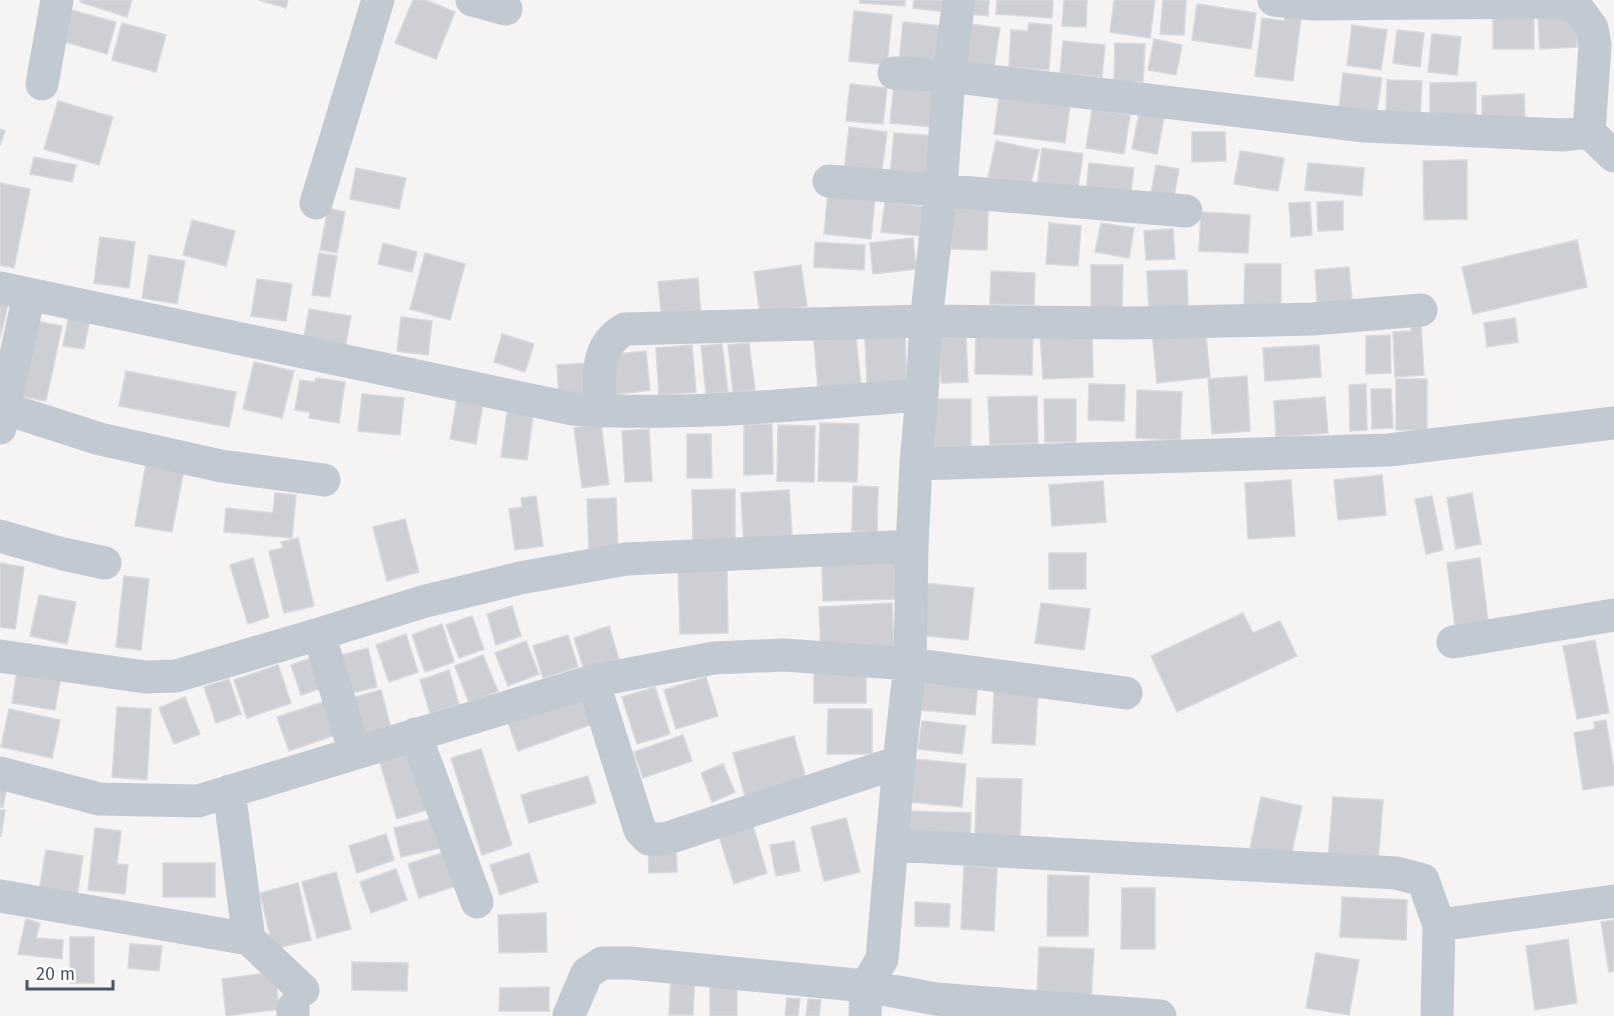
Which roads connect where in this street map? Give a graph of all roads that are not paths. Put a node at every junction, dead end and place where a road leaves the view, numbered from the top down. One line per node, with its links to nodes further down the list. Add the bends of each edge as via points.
1 (57, 0): 9 (street)
2 (378, 0): 14 (street)
3 (472, 0): 6 (street)
4 (959, 0): 8 (street)
5 (1274, 0): 10 (street, via 1314,4 1561,2 1578,9 1592,28 1594,45)
6 (506, 9)
7 (894, 73): 8 (street)
8 (949, 76): 10 (street, via 1365,126 1563,135); 13 (street)
9 (42, 84)
10 (1589, 132): 11 (street)
11 (1614, 156)
12 (829, 181): 13 (street)
13 (941, 189): 15 (street); 18 (street)
14 (316, 203)
15 (1186, 211)
16 (15, 291): 20 (street, via 573,409); 21 (street)
17 (1421, 310): 18 (street, via 1245,321)
18 (926, 321): 19 (street); 20 (street, via 625,329 613,336 603,351)
19 (922, 395): 20 (street, via 687,410); 23 (street)
20 (600, 411)
21 (1, 415): 24 (street, via 222,466)
22 (1614, 423): 23 (street, via 1389,450)
23 (916, 464): 26 (street)
24 (324, 480)
25 (0, 536): 27 (street)
26 (912, 546): 29 (street, via 626,559 520,578 422,602); 32 (street)
27 (105, 563)
28 (1614, 615): 30 (street)
29 (319, 634): 31 (street, via 166,676 145,677); 36 (street)
30 (1453, 642)
31 (0, 656)
32 (910, 664): 33 (street, via 784,655 714,658); 34 (street); 37 (street)
33 (593, 681): 35 (street); 37 (street, via 640,830 649,839 665,839)
34 (1126, 693)
35 (415, 734): 36 (street); 43 (street)
36 (355, 753): 39 (street)
37 (899, 762): 40 (street)
38 (0, 773): 39 (street, via 99,799 198,801)
39 (229, 791): 45 (street)
40 (892, 844): 44 (street, via 1396,873 1423,880); 46 (street, via 882,959)
41 (0, 896): 45 (street)
42 (1614, 901): 44 (street)
43 (477, 902)
44 (1439, 925): 50 (street)
45 (249, 939): 47 (street)
46 (866, 1001): 48 (street, via 630,963 602,963 587,973); 49 (street, via 936,999)
47 (297, 1005)
48 (564, 1016)
49 (1160, 1016)
50 (1437, 1016)

